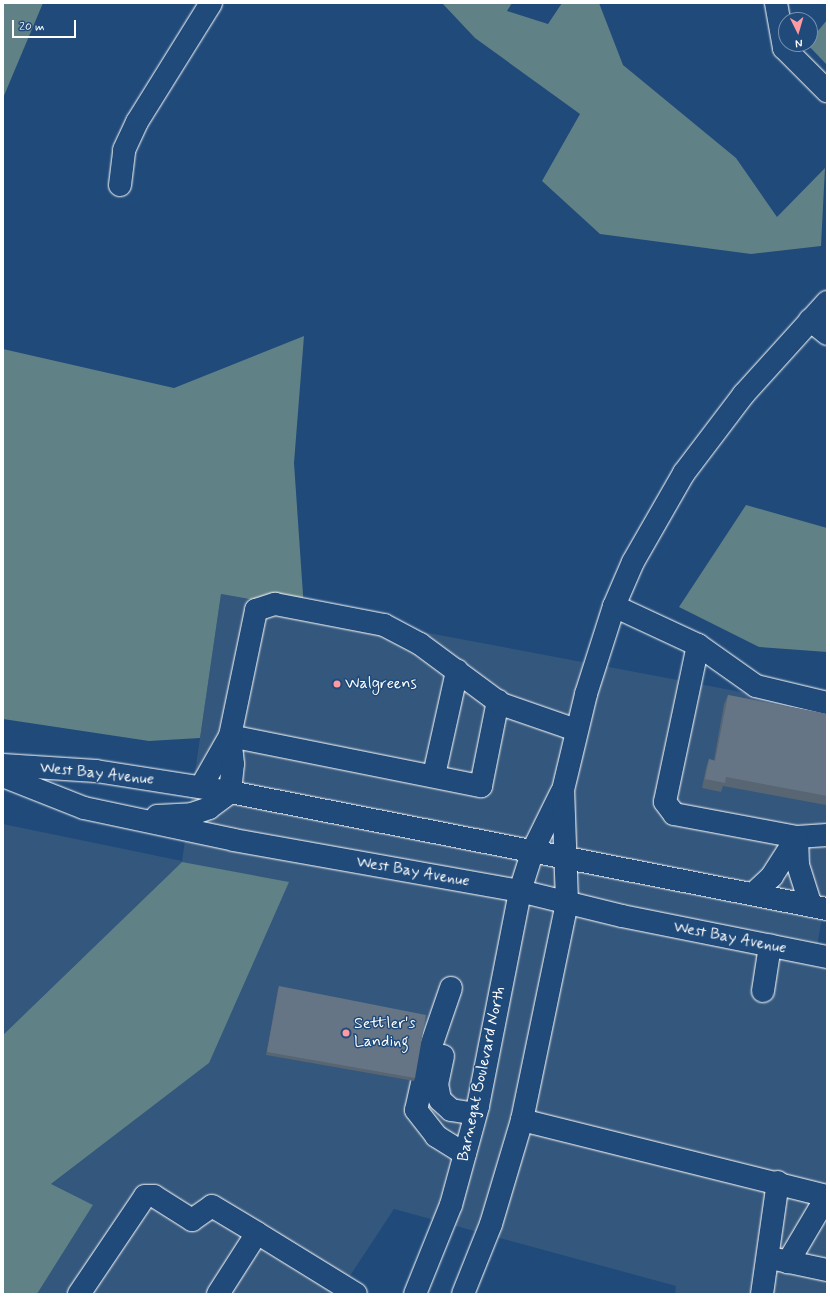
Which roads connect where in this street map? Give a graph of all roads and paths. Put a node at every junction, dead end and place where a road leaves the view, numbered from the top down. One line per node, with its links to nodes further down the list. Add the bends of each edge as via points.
1 (211, 3): 4 (street, via 137,122 124,150)
2 (776, 3): 3 (street, via 784,48)
3 (827, 91)
4 (120, 185)
5 (827, 302): 6 (street)
6 (810, 320): 7 (street); 8 (street, via 744,394 684,473 634,562)
7 (827, 334)
8 (614, 606): 9 (street); 13 (street)
9 (698, 645): 12 (street, via 756,686); 23 (street, via 665,802 674,814)
10 (457, 671): 11 (street); 14 (street, via 420,644 384,624 275,604 256,610); 16 (street)
11 (498, 701): 13 (street); 16 (street, via 482,786)
12 (827, 703)
13 (576, 730): 19 (street)
14 (230, 736): 16 (street); 18 (street); 20 (street, via 233,764)
15 (3, 766): 18 (street, West Bay Avenue, via 96,771)
16 (434, 775)
17 (3, 776): 21 (street, West Bay Avenue, via 84,808)
18 (201, 787): 20 (street, West Bay Avenue)
19 (563, 790): 24 (street, Barnegat Boulevard North); 25 (street)
20 (230, 792): 21 (street, via 209,808 192,814); 24 (street, West Bay Avenue)
21 (130, 818): 26 (street, West Bay Avenue, via 234,840)
22 (827, 835): 23 (street)
23 (797, 838): 27 (street, via 772,876); 29 (street, via 798,865)
24 (533, 850): 25 (street, West Bay Avenue); 26 (street, Barnegat Boulevard North)
25 (565, 858): 27 (street, West Bay Avenue); 28 (street)
26 (520, 891): 28 (street, West Bay Avenue); 33 (street, Barnegat Boulevard North)
27 (753, 894): 29 (street, West Bay Avenue)
28 (567, 902): 30 (street, West Bay Avenue); 34 (street)
29 (819, 907)
30 (770, 946): 31 (street, West Bay Avenue); 32 (street)
31 (827, 957)
32 (763, 991)
33 (475, 1114): 35 (street, Barnegat Boulevard North); 35 (street, via 451,1110 440,1100 437,1084 440,1065 454,1022 451,988 429,1052 416,1110 436,1136)
34 (522, 1120): 36 (street); 45 (street, via 491,1224)
35 (465, 1154): 44 (street, Barnegat Boulevard North, via 452,1205)
36 (778, 1182): 38 (street); 39 (street, via 827,1196)
37 (257, 1233): 41 (street, via 212,1206 192,1220 154,1196 145,1196); 42 (street); 43 (street)
38 (767, 1257): 39 (street); 46 (street)
39 (788, 1262): 40 (street)
40 (827, 1270)
41 (79, 1294)
42 (218, 1294)
43 (356, 1294)
44 (415, 1294)
45 (463, 1294)
46 (762, 1294)

